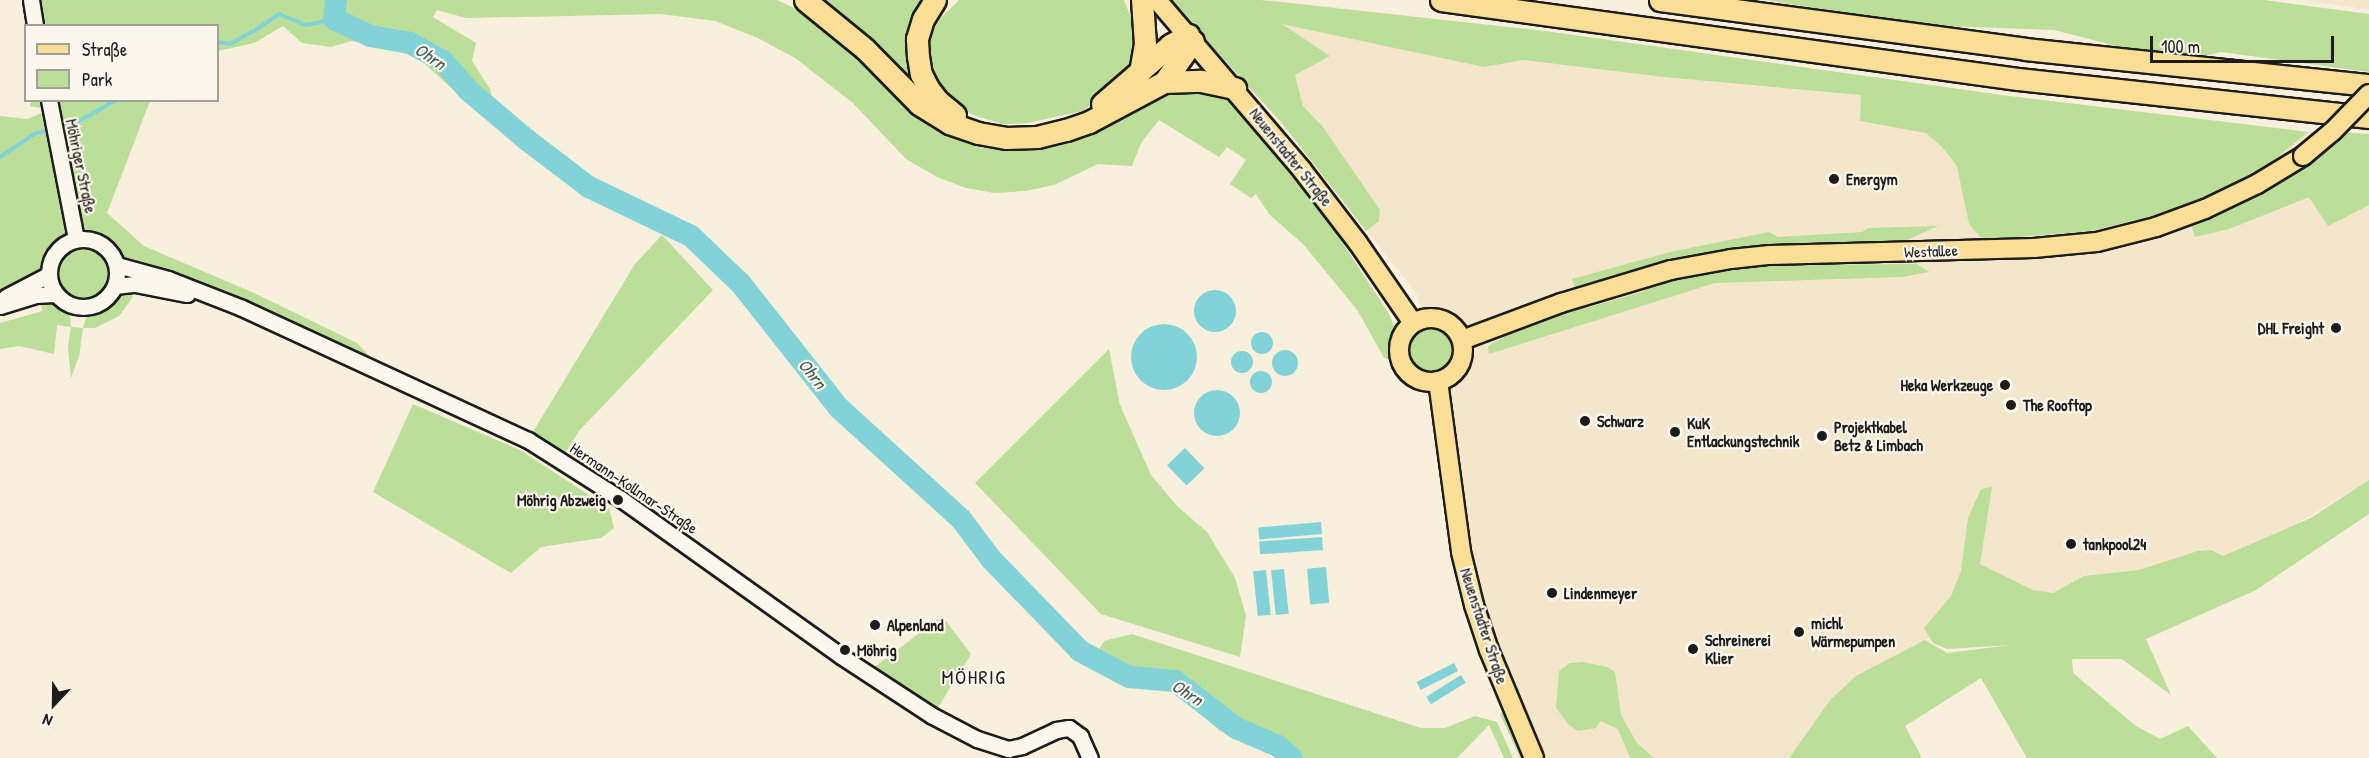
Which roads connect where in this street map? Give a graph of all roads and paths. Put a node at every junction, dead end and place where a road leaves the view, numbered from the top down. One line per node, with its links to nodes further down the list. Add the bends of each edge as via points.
1 (32, 0): 8 (street)
2 (806, 0): 11 (highway, via 865,49 919,104 949,123 978,133 1006,138 1066,130)
3 (935, 0): 10 (highway, via 917,39 921,74 938,101 956,115 982,126 1006,131 1063,122 1106,102)
4 (1142, 0): 10 (highway, via 1145,44)
5 (1157, 0): 9 (main road, Neuenstadter Straße)
6 (1441, 0): 16 (highway, via 2018,79)
7 (1659, 0): 12 (highway, via 2025,50)
8 (35, 24)
9 (1190, 38): 10 (highway, via 1170,45); 11 (highway); 13 (main road, Neuenstadter Straße)
10 (1140, 72)
11 (1164, 82): 13 (highway, via 1201,81)
12 (2369, 85)
13 (1234, 88): 25 (main road, Neuenstadter Straße, via 1351,233)
14 (2369, 94): 26 (main road, Westallee, bridge, via 2303,156 2205,210 2156,227 2097,242 2034,248 1731,259 1671,270 1561,303)
15 (50, 105): 17 (street, Möhriger Straße)
16 (2369, 117)
17 (76, 239): 18 (street, via 98,242); 19 (street, via 59,248)
18 (117, 265): 20 (street); 23 (street, Hermann-Kollmar-Straße)
19 (48, 275): 21 (street); 22 (street)
20 (116, 286): 21 (street, via 100,303 89,308 69,305); 23 (street, via 135,284)
21 (55, 294): 24 (street, via 36,295)
22 (0, 301)
23 (225, 301): 28 (street, Hermann-Kollmar-Straße, via 536,445 621,499 841,656 931,715 977,739 1008,749 1056,729 1069,728 1080,735)
24 (0, 306)
25 (1413, 323): 26 (main road, via 1441,319 1456,329); 27 (main road, via 1400,342 1402,364 1420,380)
26 (1461, 340): 27 (main road, via 1463,354 1458,368)
27 (1438, 381): 29 (main road, Neuenstadter Straße, via 1461,552 1474,605)
28 (1090, 758)
29 (1534, 758)

